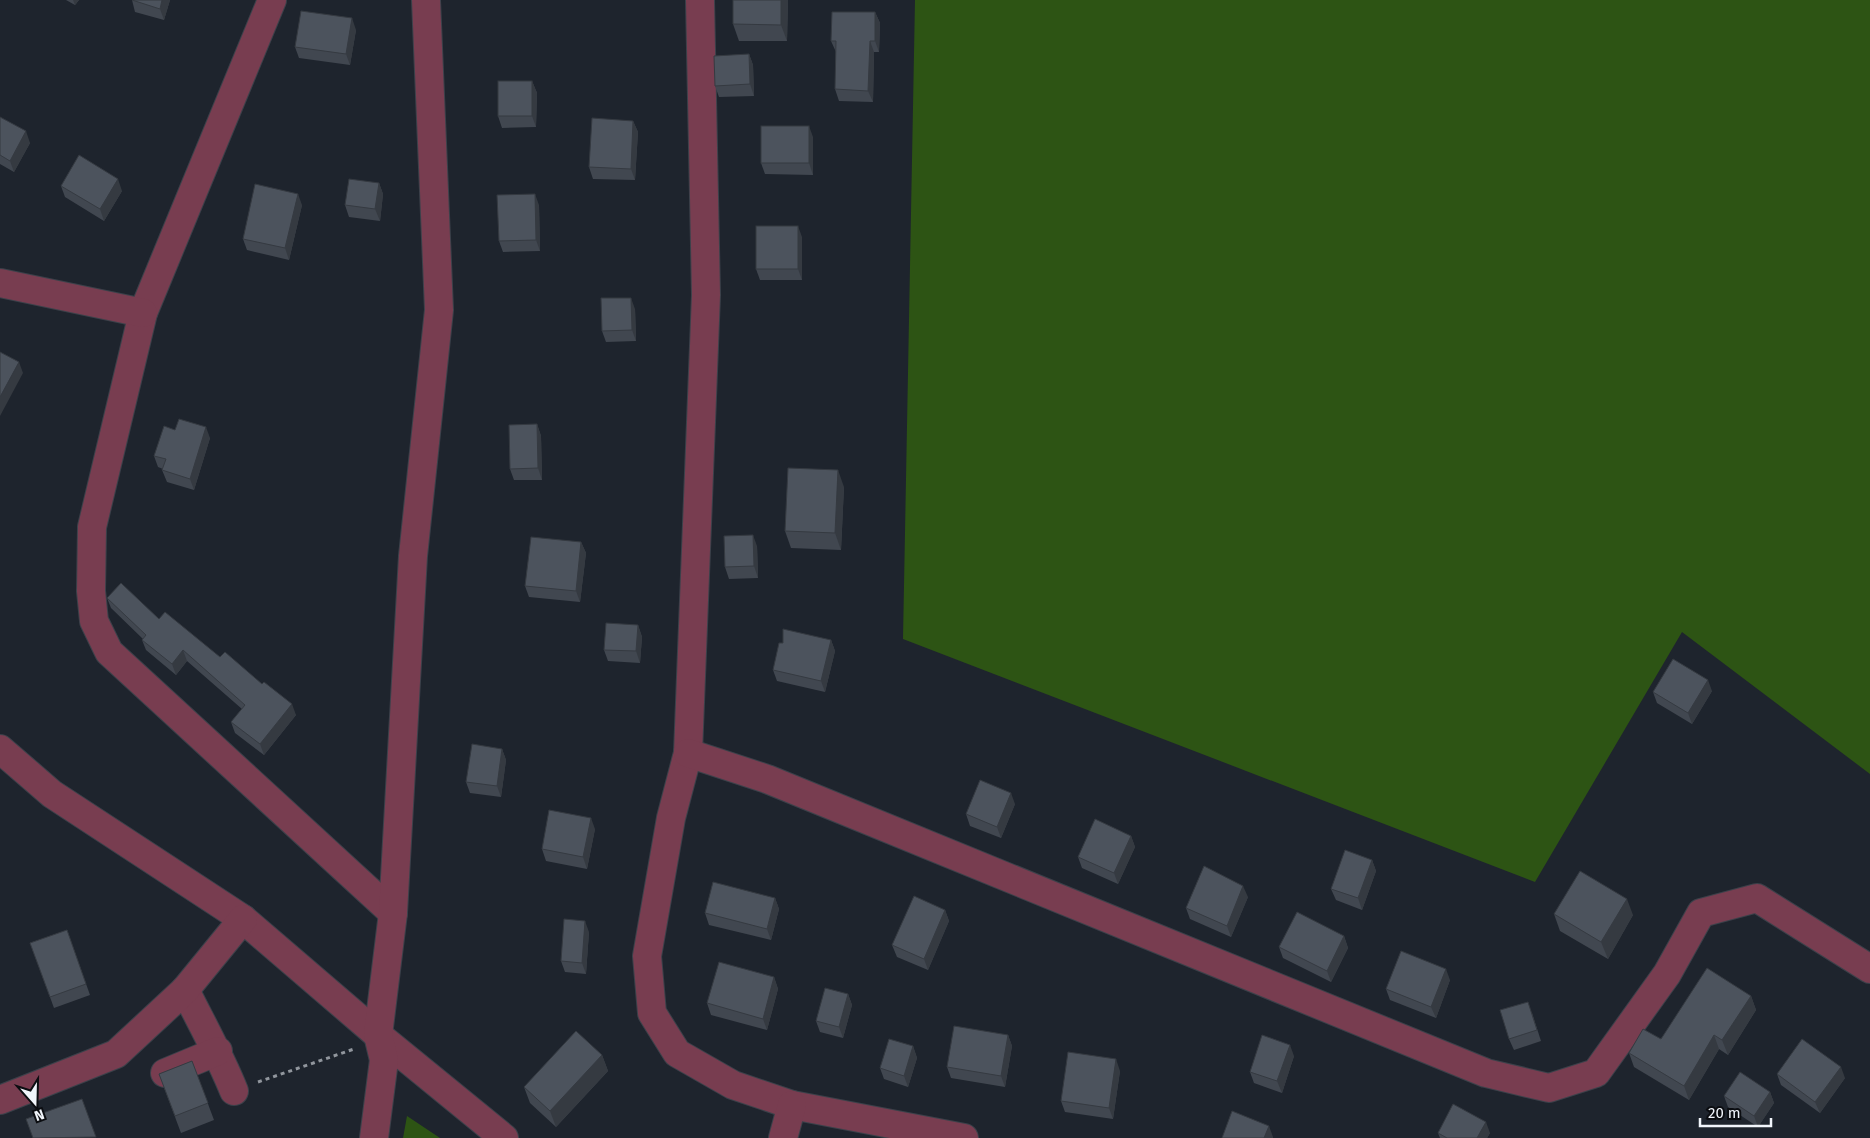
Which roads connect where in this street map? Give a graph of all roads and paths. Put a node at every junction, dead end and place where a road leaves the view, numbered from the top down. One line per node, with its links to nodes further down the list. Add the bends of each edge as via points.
1 (272, 0): 5 (street)
2 (426, 0): 8 (street, via 439,310 413,556)
3 (700, 0): 7 (street, via 706,294)
4 (0, 283): 5 (street)
5 (143, 313): 8 (street, via 92,527 94,621 109,652)
6 (0, 749): 9 (street, via 52,794)
7 (688, 753): 10 (street, via 767,779 1486,1073 1549,1088 1596,1073 1666,974 1701,914 1757,898); 18 (street, via 670,818 647,956 652,1013 677,1053 733,1085)
8 (393, 913): 12 (street)
9 (243, 919): 11 (street); 12 (street)
10 (1870, 969)
11 (185, 990): 13 (street); 17 (street, via 116,1054)
12 (378, 1035): 19 (street, via 384,1060); 20 (street)
13 (218, 1051): 15 (street); 16 (street)
14 (342, 1052): 16 (path)
15 (165, 1073)
16 (234, 1091)
17 (0, 1100)
18 (792, 1105): 21 (street); 22 (street)
19 (374, 1138)
20 (504, 1138)
21 (783, 1138)
22 (964, 1138)

